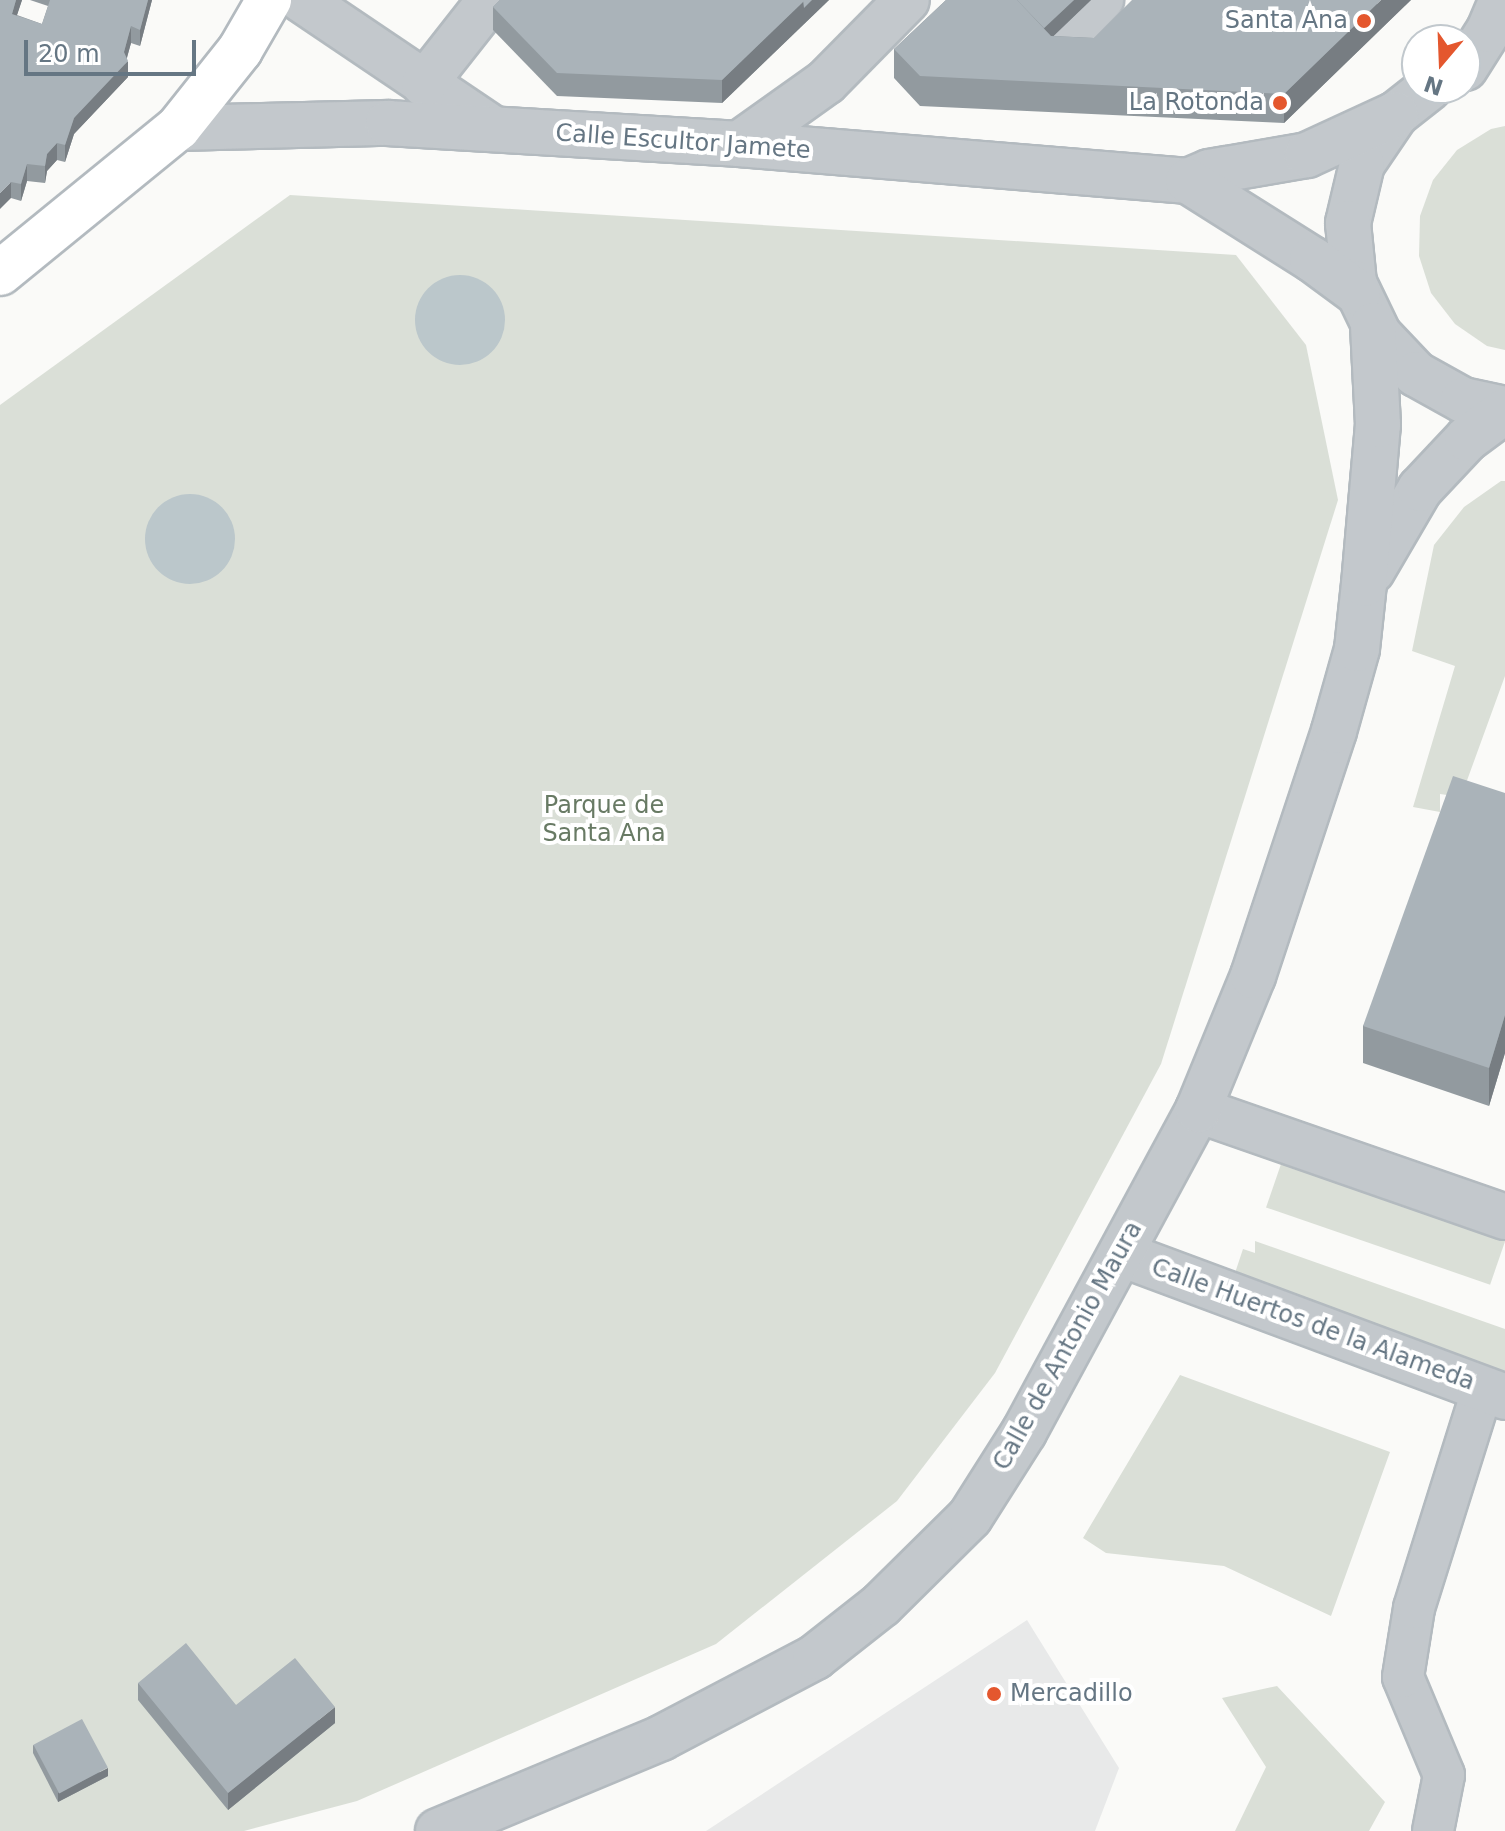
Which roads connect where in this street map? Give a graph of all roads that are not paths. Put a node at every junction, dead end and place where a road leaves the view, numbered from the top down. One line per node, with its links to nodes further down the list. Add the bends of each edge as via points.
1 (269, 0): 14 (main road, via 240,50)
2 (302, 0): 11 (street)
3 (490, 0): 11 (street)
4 (907, 0): 16 (street, via 826,82)
5 (1103, 0): 8 (street)
6 (1502, 0): 7 (street)
7 (1481, 43)
8 (1052, 52)
9 (1505, 62): 10 (street)
10 (1481, 66)
11 (424, 84): 15 (street)
12 (1406, 104): 17 (street, Calle Escultor Jamete, via 1307,155 1209,172)
13 (1409, 104): 19 (street, Calle de Antonio Maura, via 1377,138 1352,193 1348,253)
14 (178, 128): 15 (street, Calle Escultor Jamete, via 388,123); 18 (main road)
15 (494, 130): 16 (street, Calle Escultor Jamete)
16 (739, 144): 17 (street, Calle Escultor Jamete)
17 (1188, 181): 19 (street, Calle Escultor Jamete, via 1312,259)
18 (0, 273)
19 (1365, 309): 20 (street, via 1416,374 1463,400); 21 (street, Calle de Antonio Maura, via 1378,425)
20 (1505, 410): 21 (street, Calle de Antonio Maura, via 1467,439 1420,489)
21 (1364, 584): 22 (street, Calle de Antonio Maura, via 1357,649 1334,731 1253,976)
22 (1198, 1110): 23 (street); 24 (street, Calle de Antonio Maura)
23 (1505, 1217)
24 (1121, 1254): 25 (street, Calle Huertos de la Alameda); 26 (street, Calle de Antonio Maura, via 1024,1432 970,1517 881,1605 815,1657 661,1738)
25 (1494, 1392): 27 (street, via 1414,1608 1403,1677 1444,1775)
26 (438, 1831)
27 (1433, 1831)

